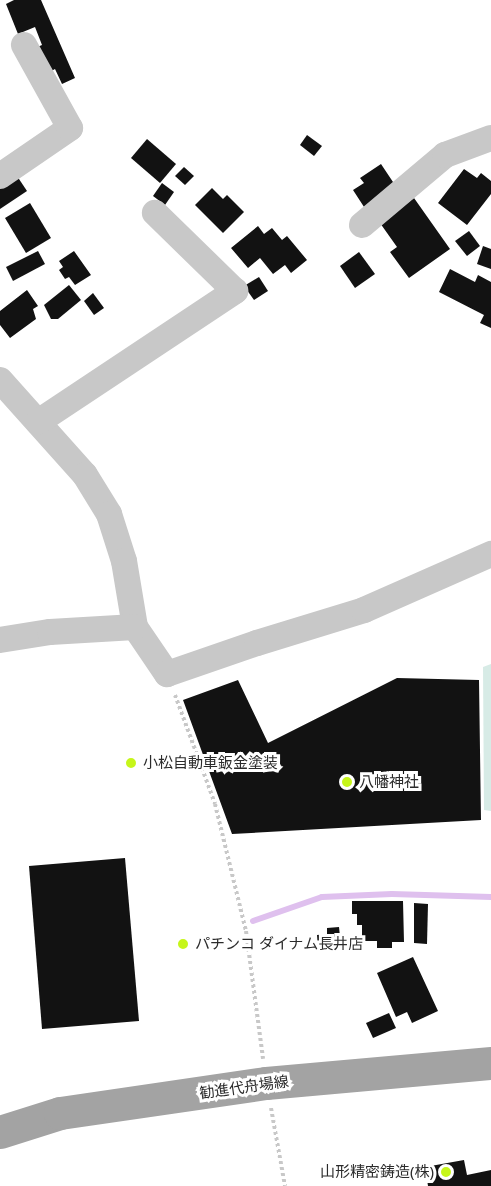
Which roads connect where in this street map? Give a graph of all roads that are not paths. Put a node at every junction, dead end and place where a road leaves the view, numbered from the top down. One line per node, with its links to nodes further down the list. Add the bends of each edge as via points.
1 (24, 45): 3 (street, via 70,128)
2 (491, 138): 5 (street, via 445,155)
3 (0, 176)
4 (155, 213): 7 (street, via 235,291)
5 (362, 225)
6 (0, 380): 7 (street)
7 (38, 422): 9 (street, via 85,475 109,514 124,561)
8 (491, 554): 9 (street, via 364,610 167,674)
9 (135, 627): 10 (street, via 50,632)
10 (0, 640)
11 (491, 1063): 12 (main road, 勧進代舟場線, via 266,1083 60,1113)
12 (0, 1132)

